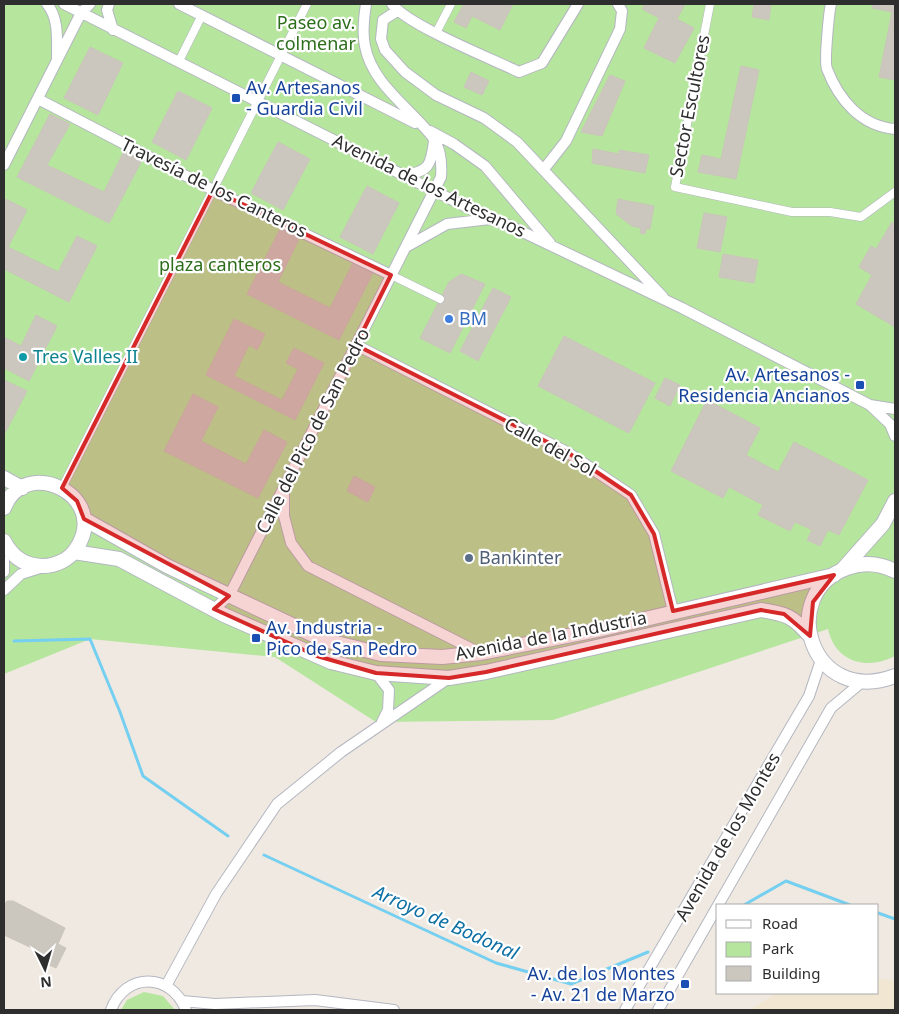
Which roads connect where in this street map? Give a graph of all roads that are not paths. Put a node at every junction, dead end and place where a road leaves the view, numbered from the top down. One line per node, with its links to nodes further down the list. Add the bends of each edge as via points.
1 (47, 4): 19 (street, via 58,33)
2 (64, 4): 14 (street, Avenida de los Artesanos)
3 (90, 4): 14 (street)
4 (109, 4): 16 (street, via 106,10)
5 (180, 4): 15 (street, Avenida de los Artesanos)
6 (306, 4): 18 (street)
7 (366, 4): 23 (street, via 365,47 376,73)
8 (451, 4): 17 (street)
9 (578, 4): 17 (street, via 542,63 519,72)
10 (618, 4): 27 (street, via 622,11 620,29 566,141)
11 (710, 4): 31 (street, Sector Escultores, via 674,187 792,212 830,212 861,217)
12 (831, 4): 24 (street, via 826,67 857,116)
13 (394, 7): 17 (street); 27 (street, via 383,20 381,39 404,72 436,95 484,118 517,142)
14 (81, 13): 16 (street, Avenida de los Artesanos); 19 (street)
15 (202, 15): 18 (street, Avenida de los Artesanos); 20 (street)
16 (113, 30): 20 (street, Avenida de los Artesanos)
17 (436, 33)
18 (280, 55): 22 (street); 23 (street, Avenida de los Artesanos)
19 (56, 61): 21 (street)
20 (179, 61): 22 (street, Avenida de los Artesanos)
21 (38, 99): 26 (street); 29 (street, Travesía de los Canteros)
22 (259, 100): 28 (street, Avenida de los Artesanos); 29 (street)
23 (421, 126): 25 (street); 33 (street, Avenida de los Artesanos, via 485,166)
24 (890, 129)
25 (434, 140): 28 (street, via 431,163 419,174); 30 (street, Calle del Pico de San Pedro, via 442,160 442,176)
26 (4, 165)
27 (544, 169): 37 (street)
28 (404, 176): 30 (street, Avenida de los Artesanos)
29 (215, 186): 35 (street, Travesía de los Canteros); 44 (street)
30 (434, 191): 32 (street, Avenida de los Artesanos); 34 (street, Calle del Pico de San Pedro)
31 (895, 192)
32 (490, 218): 33 (street, Avenida de los Artesanos); 34 (street, via 447,224)
33 (552, 245): 37 (street, Avenida de los Artesanos)
34 (405, 248): 35 (street, Calle del Pico de San Pedro)
35 (391, 275): 36 (street); 38 (street, Calle del Pico de San Pedro)
36 (440, 299)
37 (667, 301): 39 (street, Avenida de los Artesanos)
38 (356, 345): 45 (street, Calle del Pico de San Pedro); 59 (street, Calle del Sol, via 567,452 632,495 654,534)
39 (870, 405): 40 (street, Avenida de los Artesanos); 41 (street, Avenida de los Artesanos, via 890,424)
40 (895, 409)
41 (895, 436)
42 (4, 478): 43 (street)
43 (22, 488): 44 (street, via 42,483); 47 (street)
44 (62, 488): 48 (street, via 77,501)
45 (284, 489): 57 (street, Calle del Pico de San Pedro); 61 (street, via 284,516 291,543 308,566)
46 (895, 501): 55 (street, via 883,524)
47 (4, 508)
48 (84, 519): 50 (street, via 82,537); 57 (street, Avenida de la Industria, via 166,566)
49 (4, 541): 52 (street, via 19,560)
50 (74, 552): 52 (street, via 61,562); 58 (street, Avenida de la Industria, via 119,559)
51 (4, 561): 54 (street)
52 (45, 566): 56 (street, via 21,574)
53 (895, 571): 55 (street, Avenida de la Industria, via 870,564 855,565)
54 (4, 572)
55 (838, 572): 59 (street, Avenida de la Industria); 60 (street, via 821,586 813,602 809,618)
56 (4, 590)
57 (230, 596): 58 (street, Calle del Pico de San Pedro); 61 (street, Avenida de la Industria, via 324,640 381,654 442,657)
58 (214, 609): 63 (street, Avenida de la Industria, via 331,662)
59 (673, 611): 61 (street, Avenida de la Industria, via 598,630)
60 (810, 636): 62 (street); 65 (street, Avenida de la Industria, via 797,621 784,614 762,610)
61 (481, 653)
62 (821, 660): 66 (street, via 847,679); 74 (street, Avenida de los Montes, via 809,696)
63 (376, 673): 65 (street, Avenida de la Industria); 67 (street, via 389,690 388,710)
64 (895, 676): 66 (street, via 881,682)
65 (449, 678): 67 (street)
66 (862, 682): 68 (street, Avenida de los Montes, via 831,708)
67 (381, 725): 70 (street, via 341,752 277,804 216,894)
68 (719, 904)
69 (716, 909): 75 (street, Avenida de los Montes)
70 (166, 986): 71 (street); 72 (street, via 143,981 132,985 114,1001)
71 (184, 1006): 73 (street, via 315,1000)
72 (110, 1010)
73 (387, 1010)
74 (626, 1010)
75 (658, 1010)

